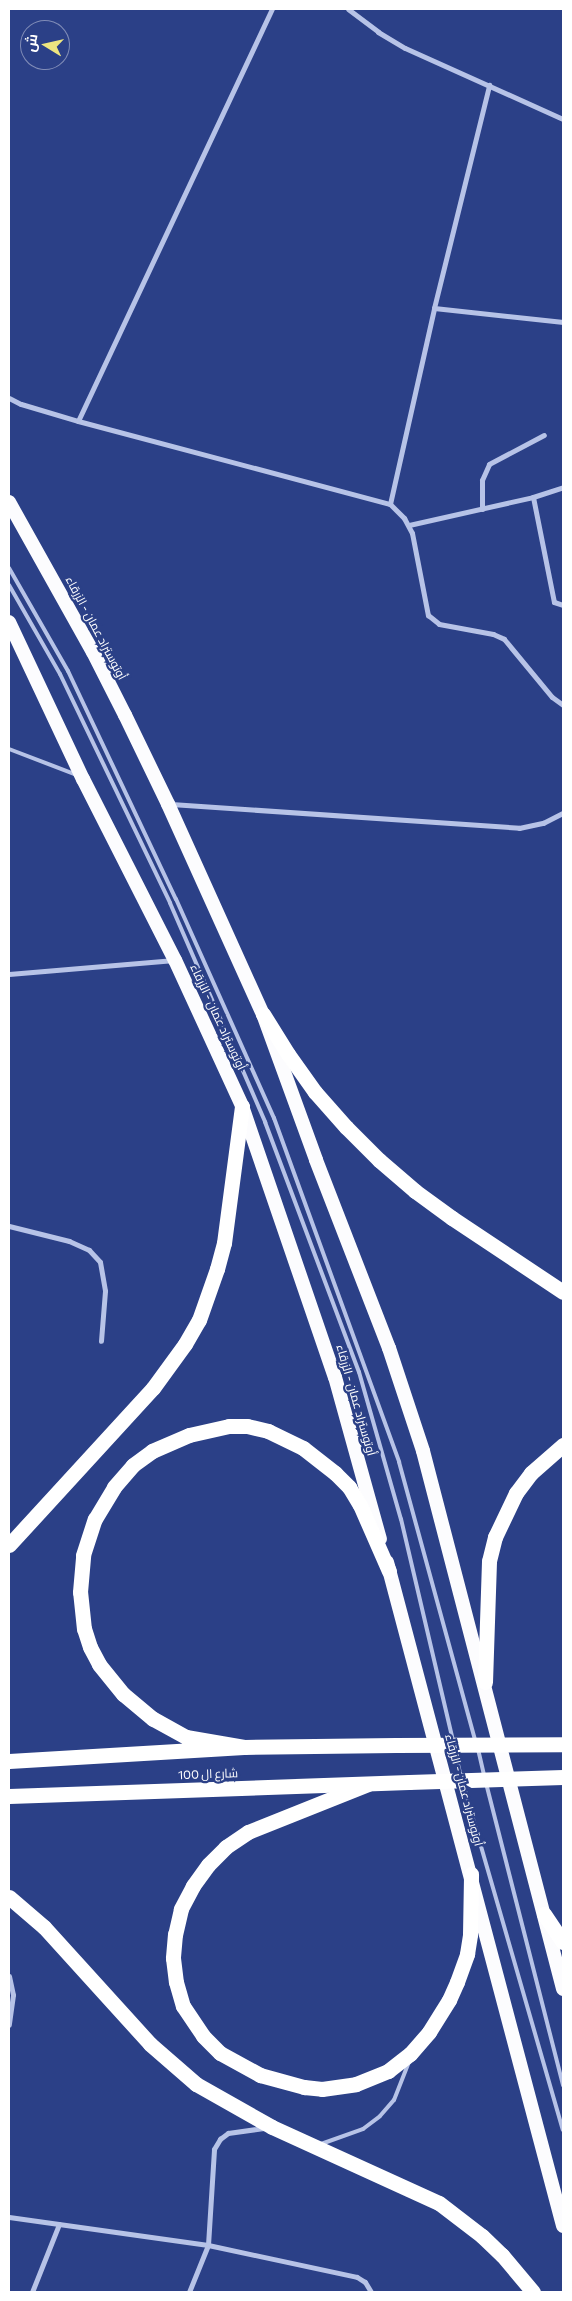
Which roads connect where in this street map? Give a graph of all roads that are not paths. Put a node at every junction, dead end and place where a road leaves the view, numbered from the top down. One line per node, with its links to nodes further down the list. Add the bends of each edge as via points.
1 (272, 9): 8 (street)
2 (348, 9): 3 (street, via 405,48)
3 (489, 85): 4 (street); 5 (street)
4 (563, 119)
5 (434, 308): 6 (street); 13 (street)
6 (563, 322)
7 (9, 398): 8 (street)
8 (78, 422): 13 (street)
9 (544, 435): 14 (street, via 489,464 482,480)
10 (563, 487): 11 (street)
11 (532, 497): 14 (street); 18 (street, via 554,602)
12 (9, 502): 23 (highway, أوتوستراد عمان - الزرقاء, via 93,652)
13 (390, 504): 15 (street)
14 (482, 509): 15 (street)
15 (409, 524): 20 (street, via 428,615 439,624 504,639 552,697)
16 (9, 568): 50 (lane, via 68,671 213,981 274,1118 367,1371 402,1471 457,1667)
17 (9, 585): 52 (lane, via 60,674 170,902 265,1122 360,1372 401,1519 465,1793)
18 (563, 605)
19 (10, 628): 22 (highway, أوتوستراد عمان - الزرقاء)
20 (563, 705)
21 (9, 749): 22 (lane, via 38,758)
22 (83, 779): 25 (highway, أوتوستراد عمان - الزرقاء)
23 (168, 804): 24 (street, via 519,828 543,823); 27 (highway, أوتوستراد عمان - الزرقاء)
24 (563, 813)
25 (175, 960): 26 (street); 28 (highway, أوتوستراد عمان - الزرقاء)
26 (9, 974)
27 (263, 1014): 30 (highway, via 315,1092 379,1160 414,1191); 35 (highway, أوتوستراد عمان - الزرقاء, via 407,1399)
28 (242, 1106): 33 (highway, via 224,1243 199,1320 154,1388); 34 (highway, أوتوستراد عمان - الزرقاء, via 335,1377)
29 (9, 1226): 31 (street, via 70,1241 89,1250 100,1262 105,1291)
30 (563, 1292)
31 (101, 1340)
32 (563, 1446): 35 (highway, via 531,1473 516,1493 495,1537 489,1561)
33 (9, 1545)
34 (389, 1571): 37 (highway, via 360,1505 349,1488 303,1448 268,1431 229,1426 189,1435 152,1451 133,1465 114,1487 95,1519 83,1555 80,1592 84,1629 90,1647 110,1680 153,1719 186,1736); 42 (highway, أوتوستراد عمان - الزرقاء)
35 (485, 1682): 44 (highway, أوتوستراد عمان - الزرقاء)
36 (563, 1744): 37 (highway, شارع ال 100, bridge)
37 (244, 1747): 38 (highway, شارع ال 100)
38 (9, 1761)
39 (563, 1777): 40 (highway, شارع ال 100, bridge)
40 (368, 1784): 41 (highway, شارع ال 100); 49 (highway, via 248,1832 208,1865 192,1886 181,1909 173,1958 176,1982 183,2006 203,2036 220,2053 260,2075 282,2082 322,2089 356,2084 388,2071)
41 (9, 1796)
42 (471, 1874): 49 (highway, via 467,1954 449,2000 429,2032); 56 (highway, أوتوستراد عمان - الزرقاء)
43 (9, 1897): 51 (highway, via 44,1927 150,2044 196,2084)
44 (544, 1914): 45 (highway); 47 (highway, أوتوستراد عمان - الزرقاء)
45 (563, 1942)
46 (9, 1976): 48 (street, via 13,1995)
47 (563, 1989)
48 (9, 2025)
49 (415, 2047): 53 (lane, via 394,2100 380,2116 363,2129)
50 (563, 2085)
51 (272, 2127): 53 (highway); 57 (street, via 228,2133 214,2149)
52 (563, 2130)
53 (317, 2146): 61 (highway, via 439,2203 482,2236)
54 (9, 2217): 55 (street)
55 (60, 2224): 57 (street); 58 (street)
56 (563, 2226)
57 (208, 2244): 59 (street); 60 (street, via 357,2277)
58 (32, 2292)
59 (189, 2292)
60 (371, 2292)
61 (533, 2292)

